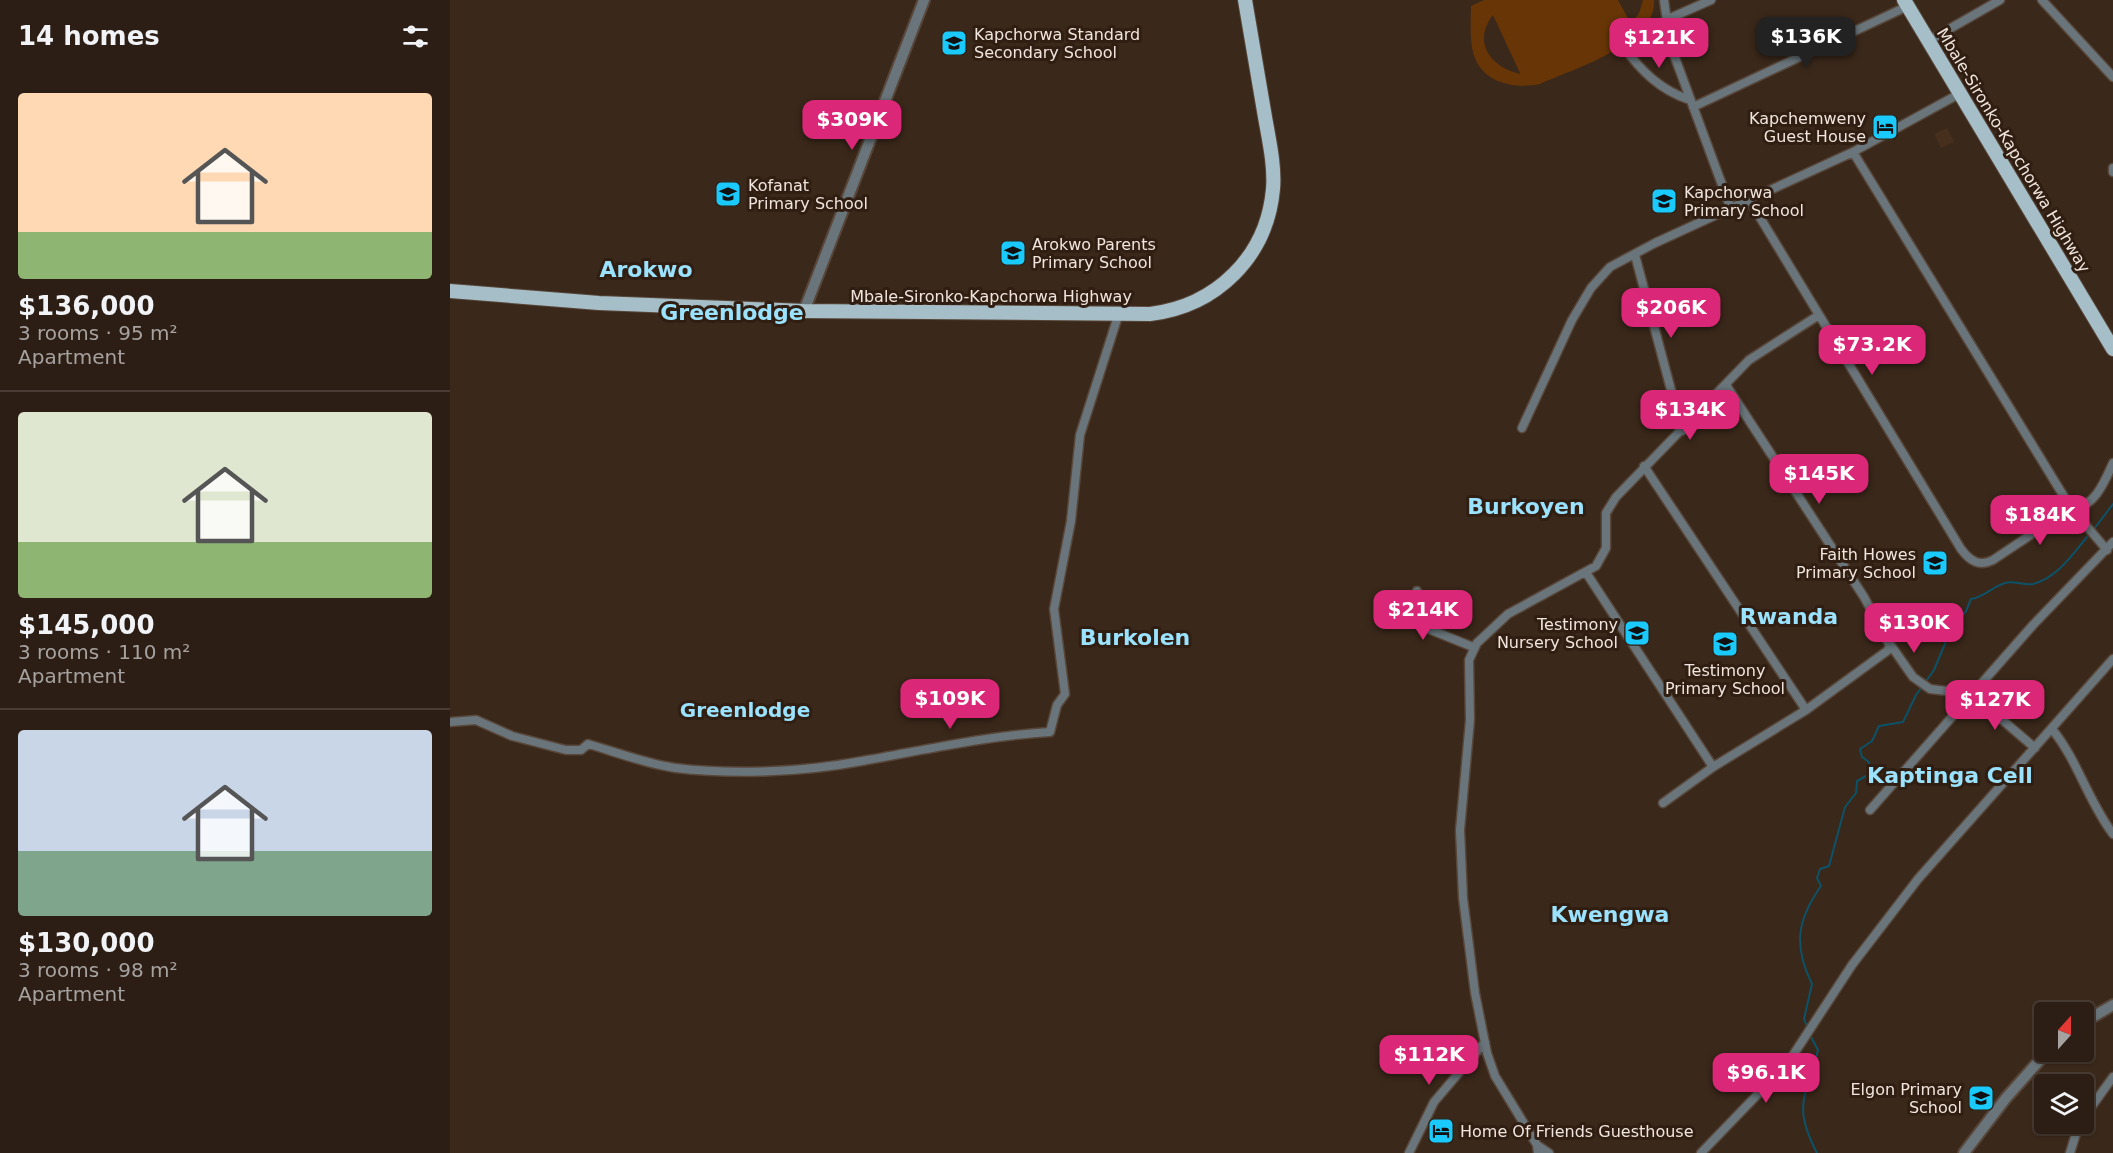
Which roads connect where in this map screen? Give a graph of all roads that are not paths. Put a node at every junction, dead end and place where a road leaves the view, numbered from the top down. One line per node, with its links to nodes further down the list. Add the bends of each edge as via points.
1 (924, 0): 21 (street)
2 (1245, 0): 22 (main road, Mbale-Sironko-Kapchorwa Highway, via 1274,188 1259,241 1236,273 1204,299 1161,313)
3 (1664, 0): 8 (street)
4 (1711, 0): 8 (street)
5 (2000, 0): 9 (street)
6 (2042, 0): 11 (street)
7 (1906, 3): 9 (main road, Mbale-Sironko-Kapchorwa Highway); 13 (street)
8 (1668, 20): 13 (street, via 1670,44)
9 (1930, 40): 12 (main road, Mbale-Sironko-Kapchorwa Highway)
10 (1623, 46): 13 (street, via 1648,77)
11 (2113, 77)
12 (1959, 94): 14 (street); 24 (main road, Mbale-Sironko-Kapchorwa Highway)
13 (1692, 104): 18 (street)
14 (1853, 152): 17 (street); 30 (street)
15 (2113, 168): 16 (street)
16 (2113, 172)
17 (1750, 201): 18 (street); 23 (street)
18 (1731, 209): 19 (street)
19 (1635, 255): 26 (street, via 1610,267 1591,288); 27 (street)
20 (450, 291): 21 (main road, Mbale-Sironko-Kapchorwa Highway, via 599,303)
21 (804, 311): 22 (main road, Mbale-Sironko-Kapchorwa Highway)
22 (1119, 313): 39 (street, via 1080,435 1071,521 1054,609 1065,694 1057,705 1050,732 933,746 859,762 767,771 675,767 588,744 581,750 566,750 512,736 476,720)
23 (1820, 315): 25 (street, via 1756,355); 30 (street, via 1961,549 1972,560 1981,564 1993,561)
24 (2113, 349)
25 (1726, 385): 27 (street); 34 (street, via 1864,597)
26 (1522, 428)
27 (1682, 431): 29 (street)
28 (2113, 463): 30 (street, via 2089,503)
29 (1644, 466): 32 (street, via 1610,504 1604,553); 38 (street)
30 (2071, 508): 31 (street)
31 (2110, 546): 37 (street)
32 (1587, 574): 35 (street, via 1508,614); 42 (street)
33 (1417, 591): 35 (street, via 1431,630)
34 (1890, 644): 37 (street, via 1913,677 1924,684 1943,693); 38 (street, via 1887,651)
35 (1473, 647): 48 (street, via 1469,660 1470,720 1460,830 1463,898)
36 (2113, 660): 40 (street)
37 (1972, 694): 41 (street); 44 (street)
38 (1806, 710): 42 (street)
39 (450, 722)
40 (2052, 729): 41 (street); 45 (street, via 2067,747)
41 (2035, 748): 56 (street, via 1918,879 1873,936 1782,1072)
42 (1713, 767): 43 (street)
43 (1663, 804)
44 (1870, 810)
45 (2113, 834)
46 (2113, 1005): 47 (street)
47 (2094, 1016)
48 (1485, 1042): 53 (street, via 1496,1076); 54 (street, via 1434,1102)
49 (2038, 1062): 57 (street)
50 (2113, 1077): 51 (street)
51 (2094, 1103)
52 (2076, 1134): 58 (street)
53 (1537, 1149): 55 (street)
54 (1409, 1153)
55 (1549, 1153)
56 (1701, 1153)
57 (1964, 1153)
58 (2070, 1153)

